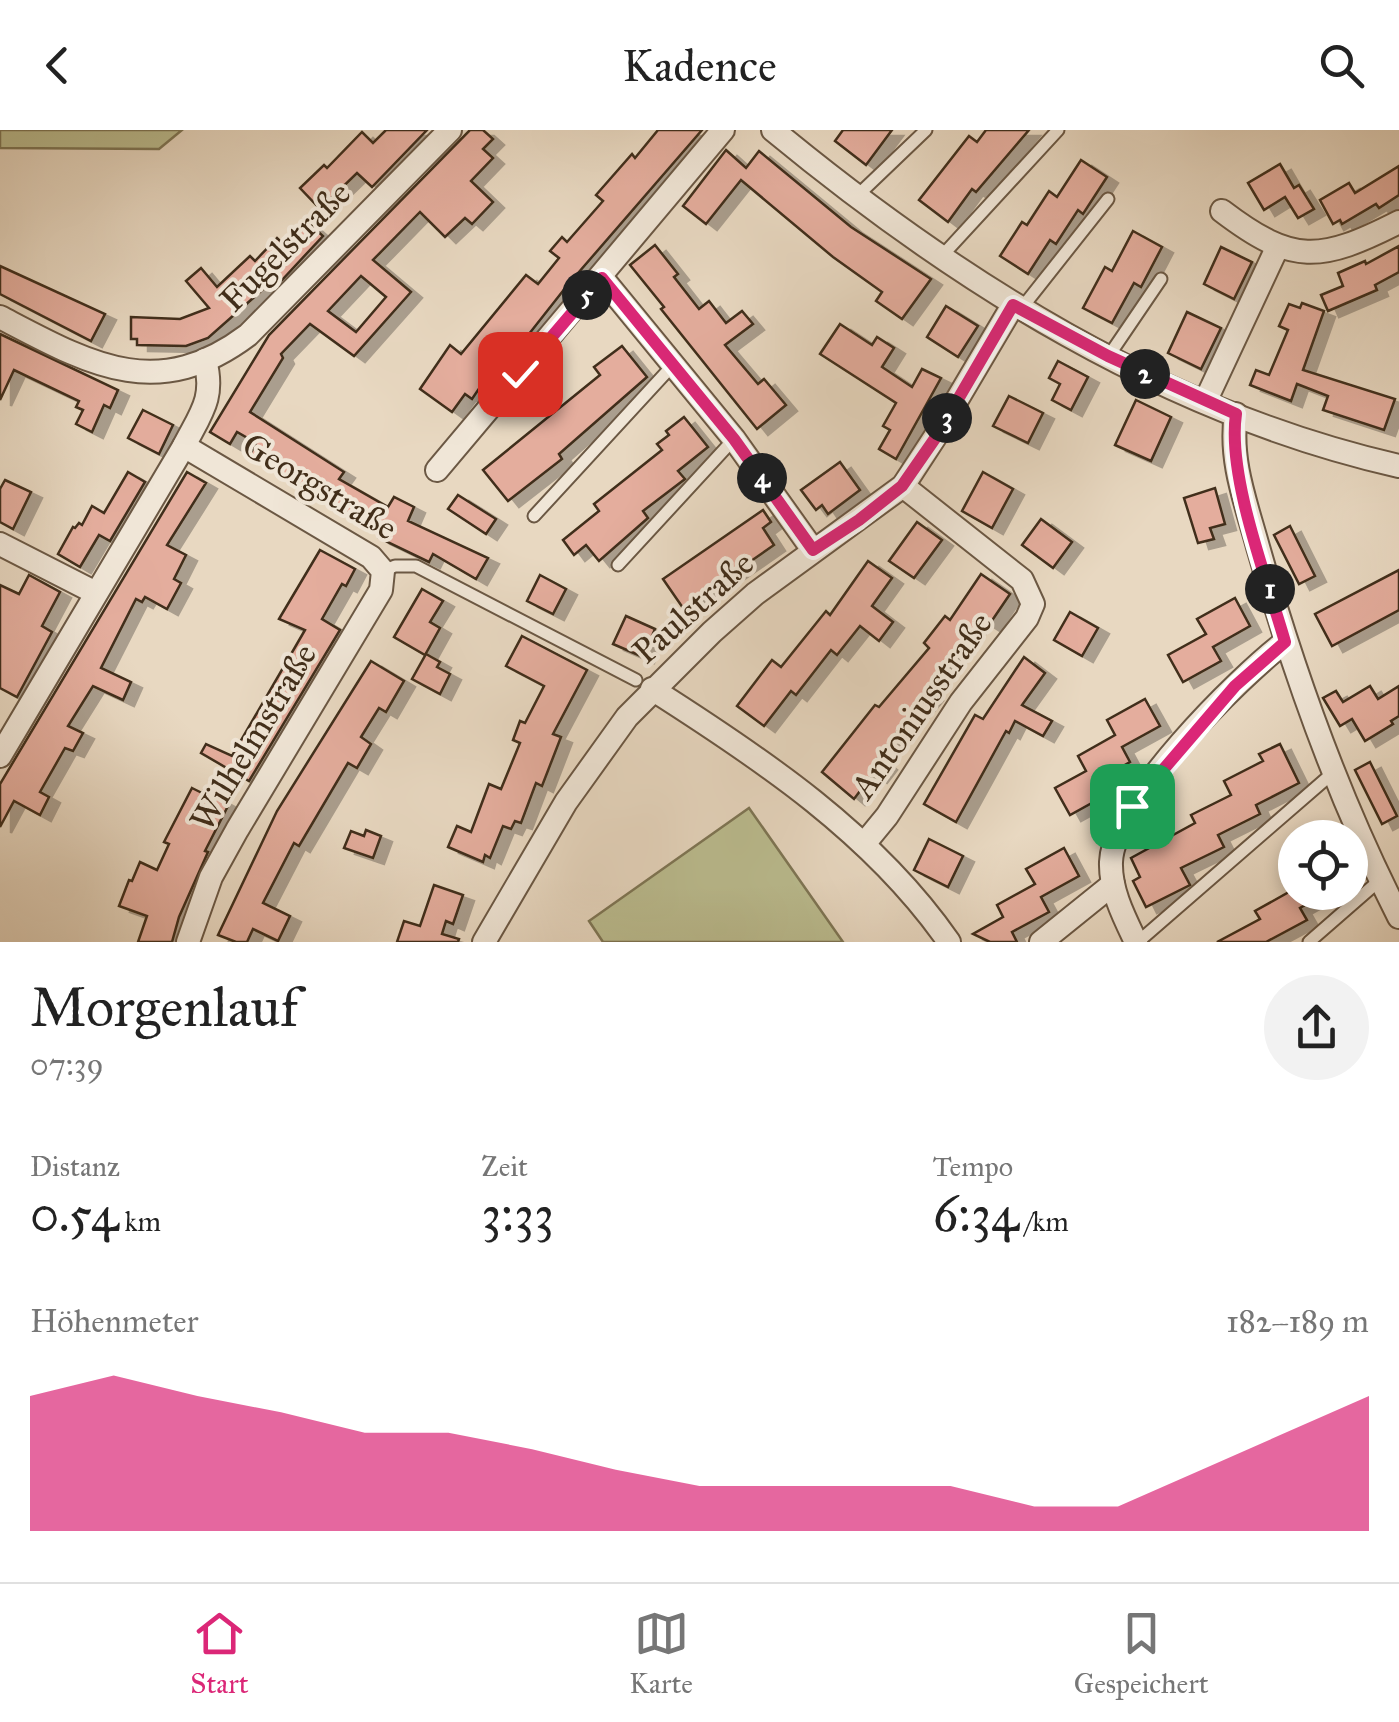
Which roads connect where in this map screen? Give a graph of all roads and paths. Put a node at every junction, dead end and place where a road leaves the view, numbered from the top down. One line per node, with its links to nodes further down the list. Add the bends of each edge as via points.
1 (450, 130): 17 (street, Fugelstraße, via 258,325)
2 (723, 130): 12 (street)
3 (926, 130): 6 (lane)
4 (1058, 130): 11 (lane)
5 (777, 131): 6 (street)
6 (857, 197): 11 (street)
7 (1108, 199): 14 (lane)
8 (1222, 212): 10 (street)
9 (1399, 222): 10 (street, via 1312,254)
10 (1277, 248): 19 (street)
11 (941, 257): 14 (street)
12 (602, 278): 18 (street); 24 (street)
13 (1161, 280): 16 (lane)
14 (1017, 307): 16 (street); 25 (street, Paulstraße)
15 (0, 317): 17 (street, via 116,369)
16 (1108, 356): 19 (street)
17 (205, 360): 22 (street, via 209,396)
18 (674, 365): 21 (street); 26 (lane)
19 (1204, 402): 20 (street)
20 (1236, 414): 23 (street); 32 (street, via 1237,472)
21 (734, 439): 28 (street); 29 (lane)
22 (184, 446): 30 (street, Georgstraße, via 372,557); 31 (street)
23 (1399, 466)
24 (437, 470)
25 (902, 486): 28 (street, Paulstraße); 36 (street, Antoniusstraße, via 1022,580 1033,604)
26 (534, 516)
27 (0, 544): 31 (street)
28 (813, 550): 33 (street, Paulstraße)
29 (618, 565)
30 (383, 571): 33 (lane, Georgstraße, via 416,566); 40 (street, Wilhelmstraße, via 381,590 212,877)
31 (96, 593): 34 (street)
32 (1285, 642): 35 (street); 38 (street, via 1235,686 1132,806 1115,839)
33 (644, 685): 36 (street, Georgstraße, via 739,744); 41 (street, Paulstraße)
34 (0, 756)
35 (1335, 772): 37 (street); 44 (lane)
36 (864, 844): 42 (street, Georgstraße)
37 (1388, 883): 39 (street); 45 (lane)
38 (1113, 884): 43 (street); 44 (street)
39 (1399, 918)
40 (188, 942)
41 (484, 942)
42 (949, 942)
43 (1040, 942)
44 (1137, 942)
45 (1309, 942)

